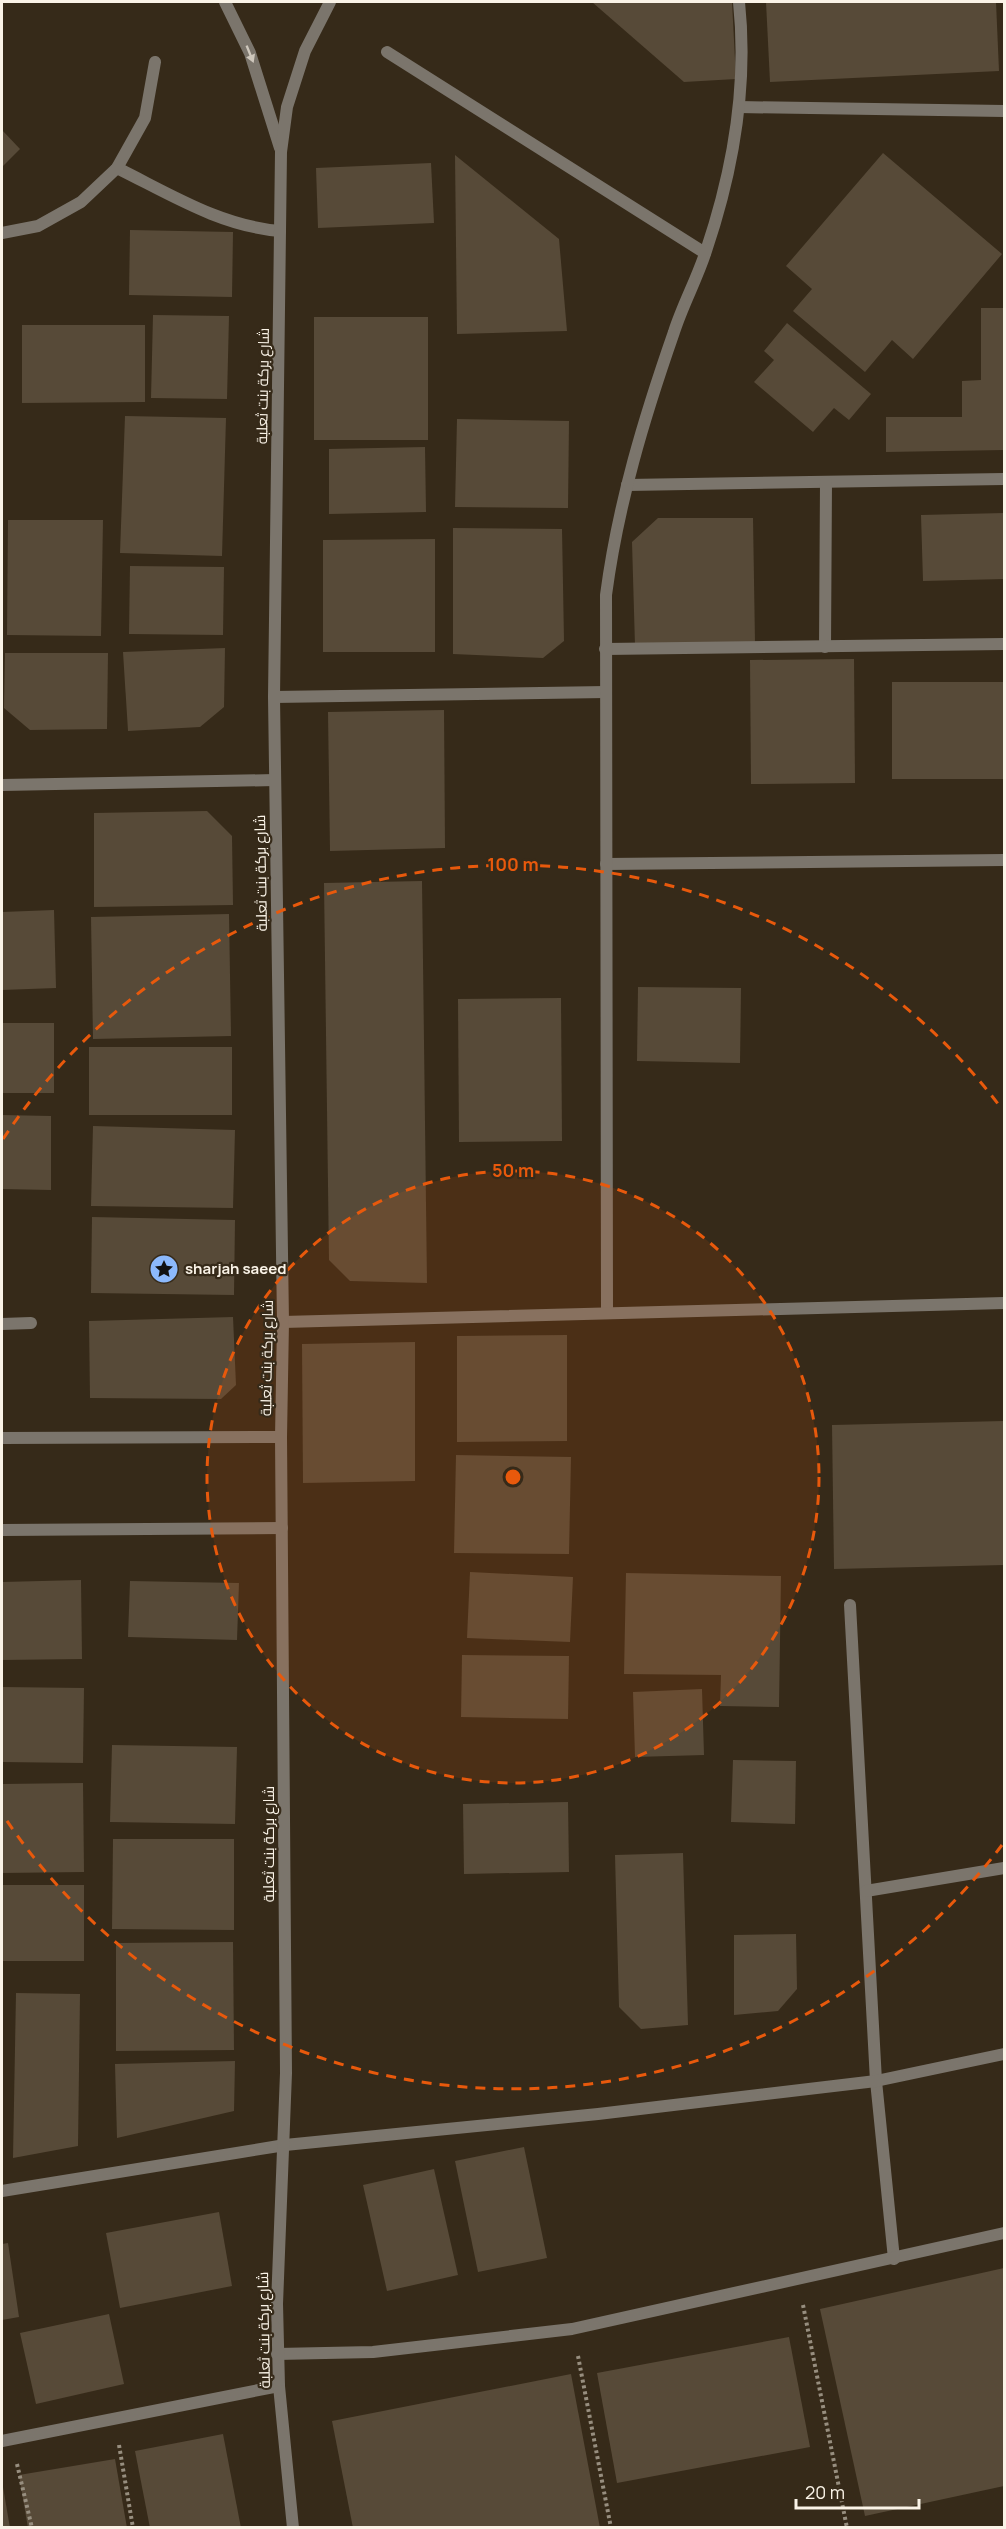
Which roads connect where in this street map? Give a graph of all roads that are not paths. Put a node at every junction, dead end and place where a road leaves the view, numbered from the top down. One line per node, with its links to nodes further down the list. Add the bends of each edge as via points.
1 (225, 2): 8 (street, شارع بركة بنت ثعلبة, one-way to 8, via 250,53)
2 (330, 2): 8 (street, شارع بركة بنت ثعلبة, via 305,51 287,107)
3 (739, 2): 6 (street)
4 (387, 52): 12 (street)
5 (155, 62): 9 (street, via 145,118)
6 (740, 107): 7 (street); 12 (street, via 727,181)
7 (1005, 111)
8 (281, 152): 10 (street, شارع بركة بنت ثعلبة)
9 (117, 168): 10 (street, via 225,221 252,229); 11 (street, via 81,202 38,225)
10 (280, 231): 20 (street, شارع بركة بنت ثعلبة)
11 (2, 233)
12 (705, 253): 15 (street, via 675,329)
13 (1005, 479): 14 (street)
14 (826, 482): 15 (street); 17 (street)
15 (627, 485): 18 (street, via 610,561)
16 (1005, 644): 17 (street)
17 (825, 646): 18 (street)
18 (605, 649): 19 (street)
19 (606, 692): 20 (street); 24 (street)
20 (274, 697): 21 (street, شارع بركة بنت ثعلبة)
21 (275, 780): 22 (street); 27 (street, شارع بركة بنت ثعلبة)
22 (2, 785)
23 (1005, 860): 24 (street)
24 (606, 864): 26 (street)
25 (1005, 1303): 26 (street)
26 (607, 1313): 27 (street)
27 (283, 1322): 30 (street, شارع بركة بنت ثعلبة)
28 (31, 1323): 29 (street)
29 (2, 1324)
30 (280, 1437): 31 (street); 32 (street, شارع بركة بنت ثعلبة)
31 (2, 1438)
32 (282, 1528): 33 (street); 39 (street, شارع بركة بنت ثعلبة)
33 (2, 1530)
34 (850, 1605): 36 (street)
35 (1005, 1868): 36 (street)
36 (866, 1891): 38 (street)
37 (1005, 2055): 38 (street)
38 (876, 2081): 39 (street); 42 (street)
39 (285, 2145): 40 (street); 43 (street, شارع بركة بنت ثعلبة)
40 (2, 2191)
41 (1005, 2233): 42 (street)
42 (894, 2259): 43 (street, via 572,2329 373,2352)
43 (277, 2354): 44 (street, شارع بركة بنت ثعلبة)
44 (279, 2386): 45 (street); 46 (street, شارع بركة بنت ثعلبة)
45 (7, 2440)
46 (293, 2528)

